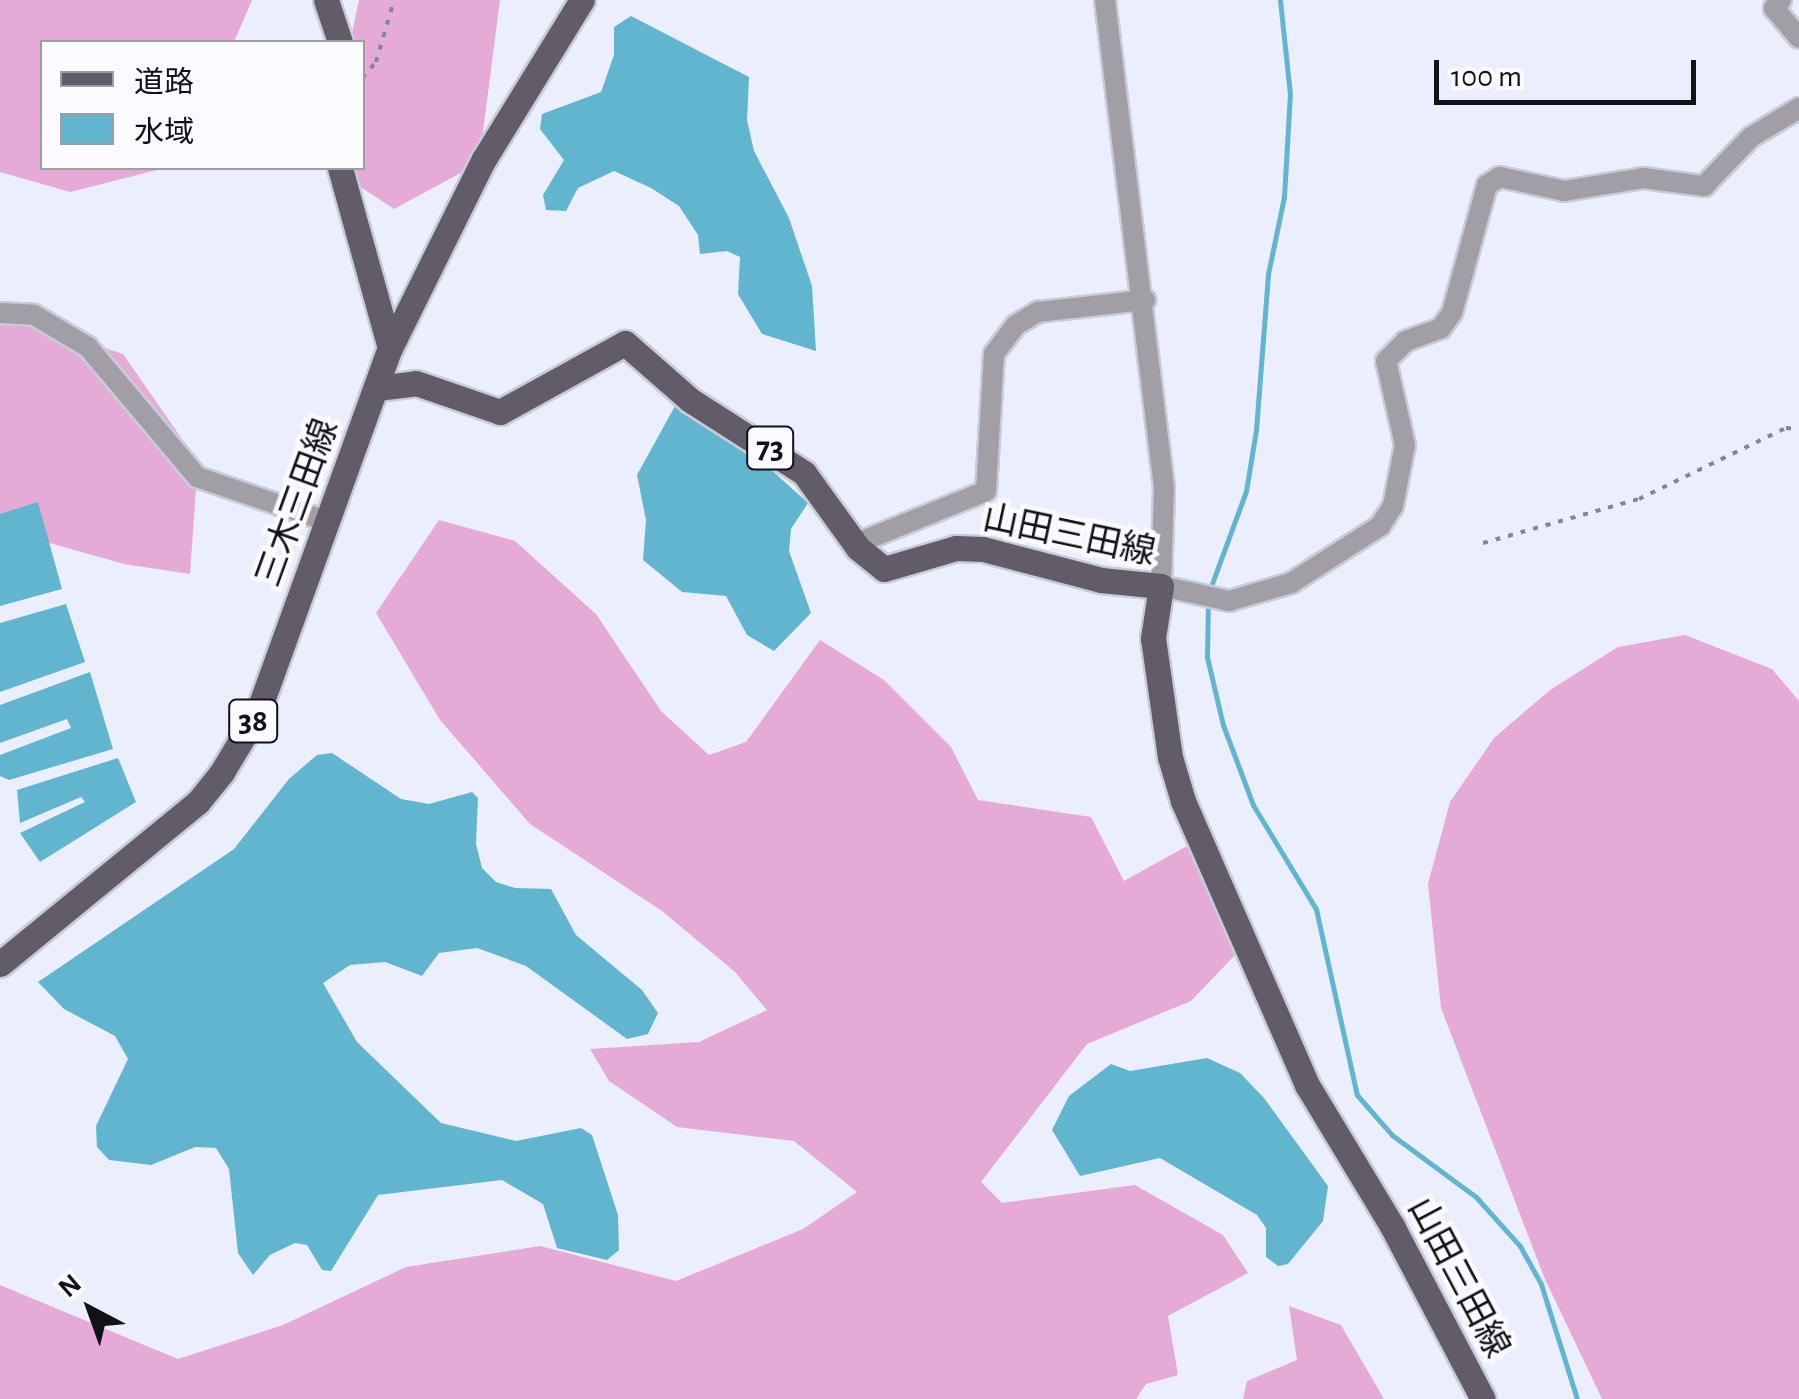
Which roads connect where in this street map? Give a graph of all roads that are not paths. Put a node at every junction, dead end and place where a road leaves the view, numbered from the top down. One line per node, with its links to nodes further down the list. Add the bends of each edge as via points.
1 (326, 0): 6 (main road)
2 (582, 0): 11 (main road, 三木三田線 / 38, via 484,159)
3 (1105, 0): 9 (street)
4 (1781, 0): 5 (street, via 1774,8)
5 (1799, 38)
6 (339, 40)
7 (1799, 108): 15 (street, via 1750,138 1704,186 1643,178 1564,191 1500,177 1487,186 1452,312 1442,328 1406,341 1386,361 1405,445 1393,506 1380,526 1290,583 1249,599)
8 (341, 170): 11 (main road)
9 (1145, 300): 14 (street, via 1038,312 1016,324 994,354 986,491); 15 (street, via 1164,489)
10 (0, 313): 13 (street, via 34,315 88,347 197,476)
11 (390, 348): 12 (main road, 三木三田線 / 38)
12 (376, 388): 13 (main road, 三木三田線 / 38); 14 (main road, 山田三田線 / 73, via 416,383 500,412 625,343 690,400 804,472)
13 (329, 522): 16 (main road, 三木三田線 / 38, via 258,712 222,772 198,802)
14 (856, 544): 15 (main road, 山田三田線 / 73, via 884,569 956,548 983,548 1100,580)
15 (1162, 586): 17 (main road, 山田三田線, via 1153,638 1183,800 1306,1085 1392,1226)
16 (0, 964)
17 (1483, 1399)

